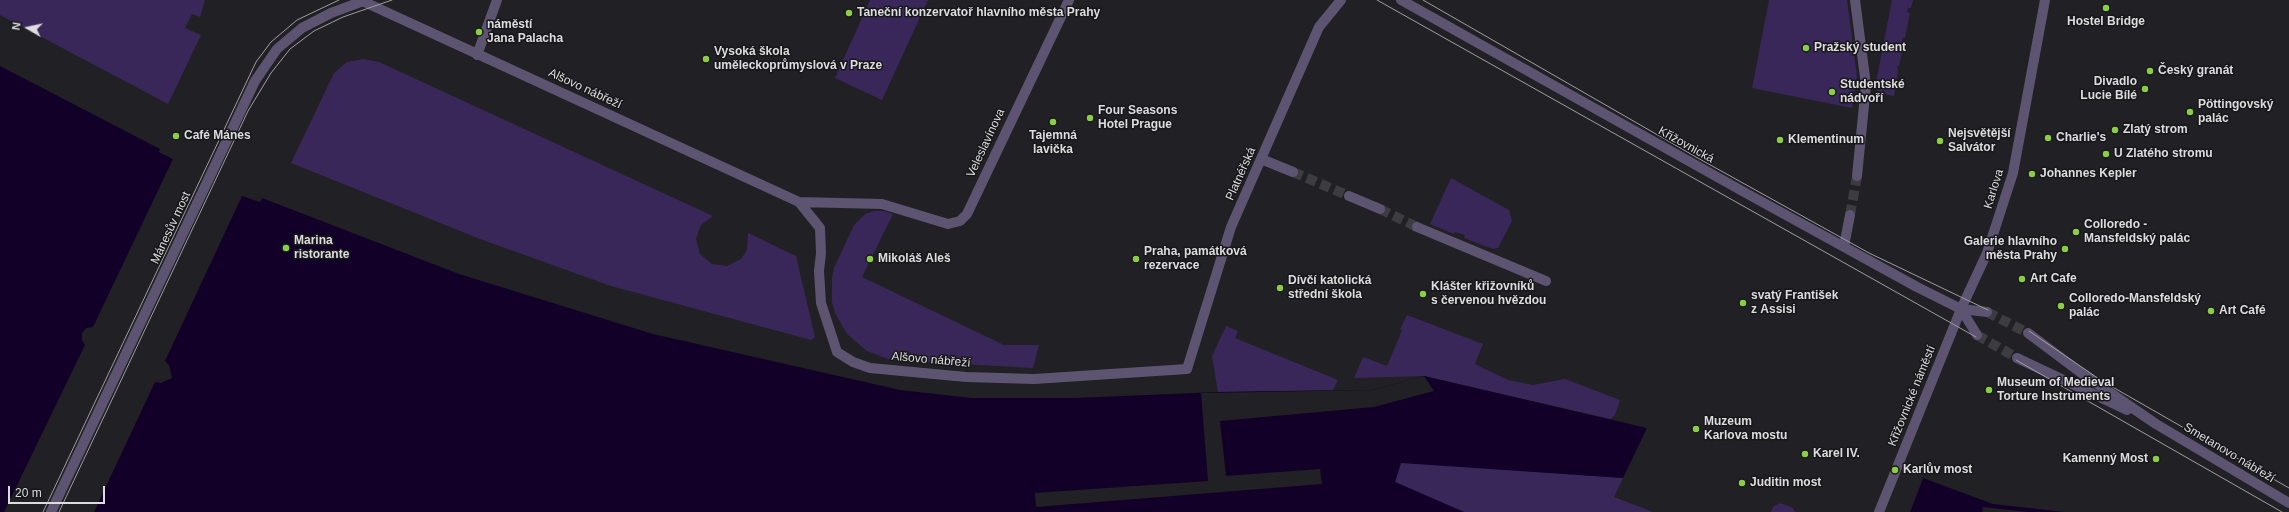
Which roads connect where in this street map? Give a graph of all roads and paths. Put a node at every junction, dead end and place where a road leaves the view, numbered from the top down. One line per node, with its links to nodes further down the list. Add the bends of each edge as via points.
1 (363, 0): 8 (street, Alšovo nábřeží); 28 (street, Mánesův most, via 311,22 285,41 255,81)
2 (497, 0): 8 (street)
3 (1069, 0): 14 (street, Veleslavínova, via 967,214 960,221 948,224)
4 (1340, 0): 9 (street, Platnéřská, via 1319,27)
5 (1401, 0): 18 (street, Křižovnická)
6 (1855, 0): 11 (street, via 1866,85)
7 (2045, 0): 20 (street, Karlova, via 2013,173 1987,253)
8 (477, 55): 13 (street, Alšovo nábřeží)
9 (1261, 159): 10 (street); 25 (street, Platnéřská, via 1232,227)
10 (1293, 172)
11 (1857, 176)
12 (1349, 196): 15 (street)
13 (799, 202): 14 (street, Alšovo nábřeží); 25 (street, Alšovo nábřeží, via 820,228 821,303 838,352 853,362 870,368 966,377 1034,379)
14 (882, 204)
15 (1380, 209)
16 (1850, 215): 18 (street)
17 (1417, 227): 19 (street)
18 (1844, 246): 20 (street, Křižovnická)
19 (1546, 281)
20 (1961, 309): 21 (street); 23 (street); 29 (street, Křižovnické náměstí)
21 (1987, 312)
22 (2028, 333): 26 (street, Smetanovo nábřeží)
23 (1978, 335)
24 (2017, 358): 26 (street, Smetanovo nábřeží)
25 (1187, 369)
26 (2156, 424): 27 (street, Smetanovo nábřeží)
27 (2289, 503)
28 (51, 512)
29 (1880, 512)

